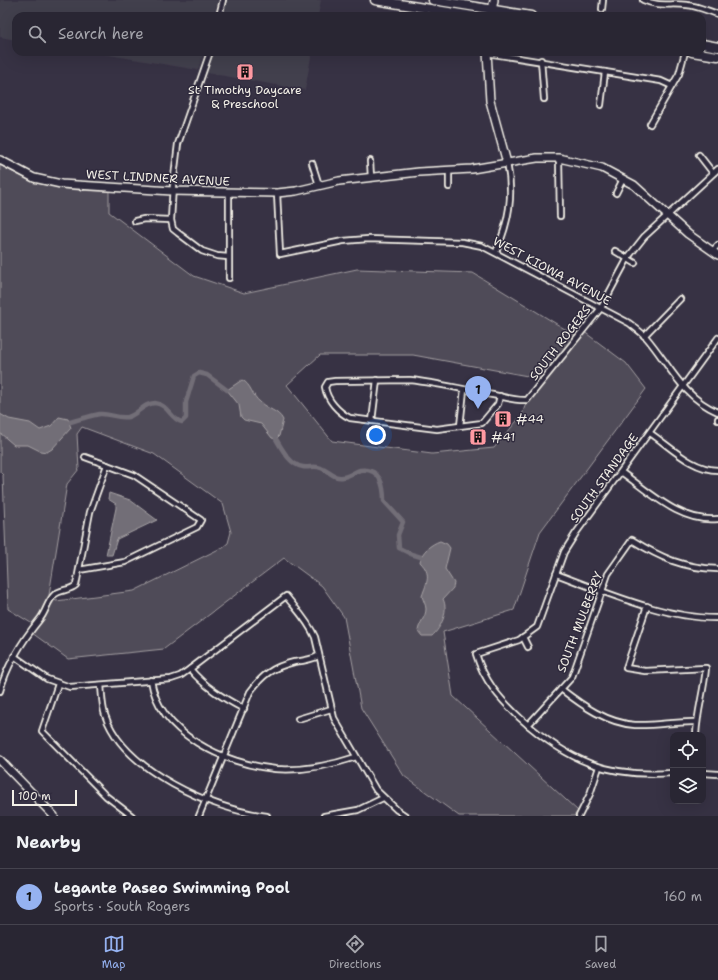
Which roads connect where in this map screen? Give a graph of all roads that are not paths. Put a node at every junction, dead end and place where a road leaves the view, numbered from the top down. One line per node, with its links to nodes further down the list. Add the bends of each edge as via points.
1 (223, 0): 10 (street)
2 (375, 0): 11 (main road)
3 (433, 0): 12 (main road)
4 (494, 0): 13 (street)
5 (603, 0): 9 (street)
6 (643, 0): 8 (street)
7 (665, 0): 8 (street)
8 (666, 6): 14 (street, via 698,6)
9 (602, 9)
10 (220, 12)
11 (448, 12)
12 (487, 12)
13 (491, 12)
14 (718, 14)
15 (706, 44): 16 (main road)
16 (718, 46)
17 (706, 54): 22 (main road)
18 (209, 56): 42 (street, via 178,144)
19 (487, 56): 33 (street, via 490,101)
20 (514, 56): 23 (street)
21 (684, 56): 25 (street, via 681,69)
22 (718, 56)
23 (541, 60): 24 (street); 26 (street)
24 (605, 72): 25 (street, via 661,81); 27 (street)
25 (672, 86): 28 (street)
26 (544, 99)
27 (601, 105)
28 (650, 124)
29 (699, 156): 37 (street)
30 (559, 158): 33 (street, WEST LINDNER AVENUE, via 537,158); 39 (street, WEST LINDNER AVENUE, via 602,168); 46 (street)
31 (0, 160): 42 (street, WEST LINDNER AVENUE, via 26,174 52,183)
32 (370, 161): 38 (street)
33 (508, 163): 36 (street, WEST LINDNER AVENUE, via 472,170); 52 (street, via 511,181 509,217)
34 (312, 164): 40 (street)
35 (718, 169): 37 (street, SOUTH ROGERS)
36 (449, 170): 38 (street, WEST LINDNER AVENUE); 41 (street)
37 (713, 173): 47 (street, SOUTH ROGERS)
38 (371, 177): 40 (street, WEST LINDNER AVENUE)
39 (623, 179): 45 (street); 47 (street, WEST LINDNER AVENUE, via 641,190)
40 (319, 185): 44 (street, WEST LINDNER AVENUE)
41 (449, 187)
42 (172, 191): 43 (street, WEST LINDNER AVENUE); 48 (street)
43 (229, 192): 44 (street, WEST LINDNER AVENUE); 54 (street)
44 (277, 192): 52 (street, WEST KIOWA AVENUE, via 280,254 343,241 368,239 462,242)
45 (616, 193)
46 (560, 216)
47 (668, 216): 53 (street, WEST LINDNER AVENUE); 55 (street, SOUTH ROGERS, via 644,237)
48 (171, 220): 49 (street); 54 (street, via 173,228 202,251)
49 (135, 221)
50 (718, 245): 53 (street)
51 (615, 251): 55 (street)
52 (496, 252): 59 (street, WEST KIOWA AVENUE)
53 (715, 253)
54 (228, 257): 57 (street)
55 (628, 258): 56 (street); 59 (street, SOUTH ROGERS)
56 (635, 263)
57 (229, 278)
58 (680, 299): 60 (street)
59 (601, 308): 60 (street, WEST KIOWA AVENUE, via 629,323); 65 (street, SOUTH ROGERS, via 527,400)
60 (644, 336): 63 (street, WEST KIOWA AVENUE)
61 (718, 338): 63 (street, SOUTH STANDAGE)
62 (377, 380): 64 (street, SOUTH ROGERS, via 410,380); 67 (street); 67 (street, SOUTH ROGERS, via 335,381 328,382 325,387 326,395 341,414)
63 (683, 387): 66 (street, WEST KIOWA AVENUE, via 698,401); 69 (street, SOUTH STANDAGE)
64 (464, 390): 65 (street, SOUTH ROGERS); 68 (street)
65 (500, 396): 68 (street, SOUTH ROGERS, via 498,404 482,423)
66 (718, 412)
67 (372, 421): 68 (street, SOUTH ROGERS, via 437,430)
68 (460, 426)
69 (650, 433): 72 (street, via 694,465 708,470); 73 (street, SOUTH STANDAGE)
70 (85, 457): 71 (street)
71 (107, 465): 76 (street, via 90,512); 76 (street, via 134,475 200,520 196,527 125,562)
72 (718, 470)
73 (621, 472): 74 (street, via 682,513 698,518); 77 (street, SOUTH STANDAGE, via 576,533 564,552)
74 (718, 519)
75 (718, 569): 78 (street, SOUTH MULBERRY, via 676,563 632,540 608,574)
76 (79, 570): 83 (street, via 74,587 59,592 47,605)
77 (556, 574): 78 (street); 81 (street, SOUTH STANDAGE, via 536,626)
78 (602, 590): 79 (street); 89 (street, SOUTH MULBERRY, via 572,677)
79 (647, 606): 80 (street, via 675,614); 94 (street, via 626,668 645,671 706,668)
80 (718, 618)
81 (523, 637): 82 (street); 95 (street, SOUTH STANDAGE, via 476,654 481,670 491,686 502,701)
82 (528, 647)
83 (14, 656): 87 (street); 90 (street, via 3,677)
84 (318, 656): 85 (street, via 307,620 286,596); 91 (street, via 287,664 260,678 250,692); 92 (street)
85 (190, 669): 86 (street, via 171,679); 91 (street, via 207,687)
86 (151, 680): 88 (street); 97 (street, via 155,699 164,715 180,731)
87 (58, 684): 88 (street, via 70,688); 107 (street, via 42,731 106,796)
88 (101, 685): 105 (street, via 105,715 114,733 127,748 146,766 173,785)
89 (561, 689): 94 (street, via 589,709 609,719 635,725); 95 (street, SOUTH MULBERRY)
90 (0, 691)
91 (244, 709): 97 (street)
92 (330, 709): 93 (street); 98 (street)
93 (298, 719)
94 (697, 722): 96 (street)
95 (528, 725): 100 (street, via 554,746 576,759)
96 (696, 732)
97 (224, 756): 98 (street, via 274,769 303,769 331,765); 105 (street)
98 (356, 757): 104 (street)
99 (0, 760): 106 (street)
100 (599, 767): 102 (street, via 615,772); 112 (street)
101 (706, 772): 103 (street)
102 (670, 773)
103 (718, 774)
104 (383, 798): 110 (street, via 358,810); 111 (street)
105 (205, 801): 108 (street); 109 (street)
106 (54, 816)
107 (132, 816)
108 (199, 816)
109 (267, 816)
110 (324, 816)
111 (406, 816)
112 (579, 816)

